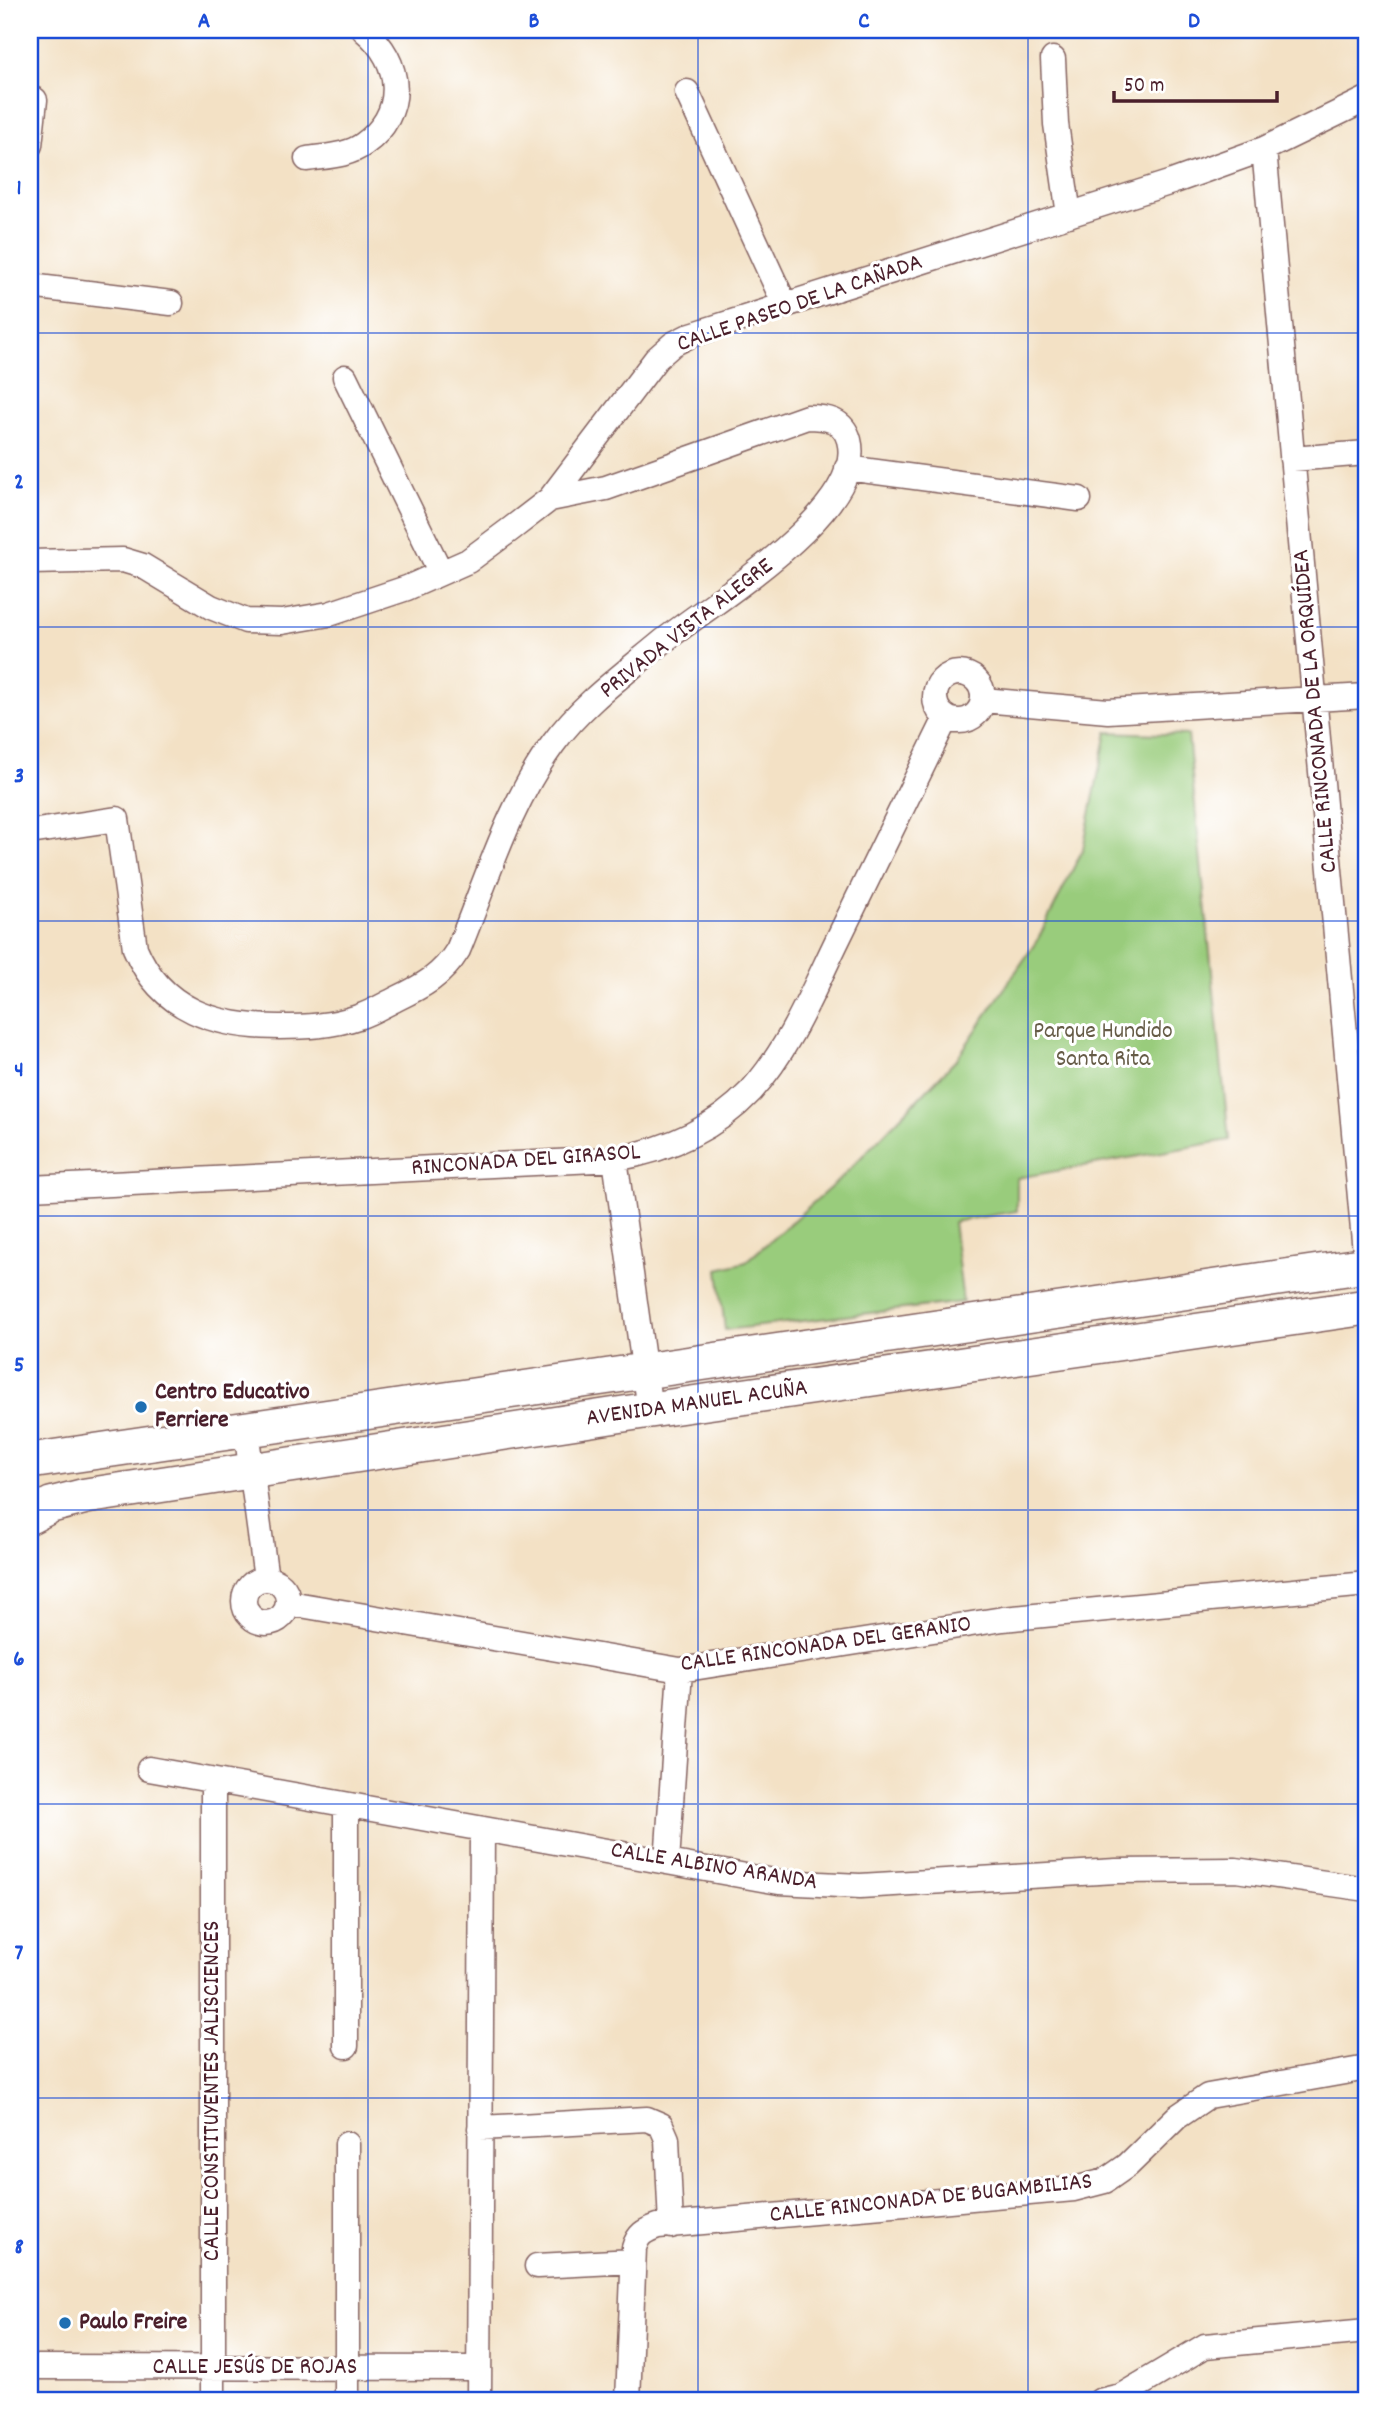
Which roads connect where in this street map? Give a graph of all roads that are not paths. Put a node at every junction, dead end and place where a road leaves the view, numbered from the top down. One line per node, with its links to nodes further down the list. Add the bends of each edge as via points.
1 (364, 30): 8 (street, via 389,62 397,85 392,109 381,129 363,145 340,155)
2 (1053, 60): 9 (street, via 1056,124)
3 (687, 92): 12 (street)
4 (1367, 99): 7 (street, CALLE PASEO DE LA CAÑADA)
5 (35, 100): 6 (street)
6 (30, 145)
7 (1264, 149): 9 (street, CALLE PASEO DE LA CAÑADA); 15 (street, CALLE RINCONADA DE LA ORQUÍDEA)
8 (307, 159)
9 (1069, 215): 12 (street, CALLE PASEO DE LA CAÑADA)
10 (30, 286): 11 (street)
11 (171, 303)
12 (785, 305): 17 (street, CALLE PASEO DE LA CAÑADA, via 673,344 656,359)
13 (345, 377): 20 (street)
14 (1367, 453): 15 (street)
15 (1292, 459): 22 (street, CALLE RINCONADA DE LA ORQUÍDEA)
16 (847, 467): 17 (street, via 850,444 842,426 833,419 807,417 606,488); 18 (street); 25 (street, PRIVADA VISTA ALEGRE, via 815,520 783,554 663,642 554,742 527,784 448,965 432,981 360,1017 314,1027 247,1027 195,1013 166,994 135,948 117,819)
17 (550, 499): 20 (street, CALLE PASEO DE LA CAÑADA, via 468,561)
18 (1079, 499)
19 (30, 562): 20 (street, CALLE PASEO DE LA CAÑADA, via 123,560 143,566 211,607 246,621 282,622 330,614)
20 (441, 573)
21 (1367, 696): 22 (street)
22 (1314, 699): 23 (street, via 1108,710); 28 (street, CALLE RINCONADA DE LA ORQUÍDEA)
23 (983, 700): 24 (street, via 976,714 962,721); 24 (street, via 981,685 970,675 948,676 934,692 936,707)
24 (946, 718): 26 (street, RINCONADA DEL GIRASOL, via 773,1064 713,1124 647,1154)
25 (30, 832)
26 (615, 1159): 27 (street, RINCONADA DEL GIRASOL); 31 (street)
27 (30, 1188)
28 (1367, 1265): 29 (street, CALLE RINCONADA DE LA ORQUÍDEA); 31 (street, AVENIDA MANUEL ACUÑA)
29 (1367, 1274)
30 (1367, 1307): 32 (street, AVENIDA MANUEL ACUÑA)
31 (645, 1373): 32 (street); 33 (street, AVENIDA MANUEL ACUÑA)
32 (650, 1410): 37 (street, AVENIDA MANUEL ACUÑA)
33 (246, 1430): 34 (street, AVENIDA MANUEL ACUÑA); 37 (street)
34 (148, 1442): 35 (street); 36 (street)
35 (30, 1446)
36 (30, 1461)
37 (251, 1471): 38 (street, AVENIDA MANUEL ACUÑA, via 86,1496); 39 (street)
38 (30, 1516)
39 (266, 1579): 41 (street, via 282,1586); 41 (street, via 247,1590 247,1612 265,1623 285,1613)
40 (1367, 1584): 42 (street, CALLE RINCONADA DEL GERANIO, via 1003,1619)
41 (289, 1602): 42 (street, CALLE RINCONADA DEL GERANIO)
42 (680, 1670): 47 (street)
43 (149, 1769): 44 (street, CALLE ALBINO ARANDA)
44 (213, 1780): 45 (street, CALLE ALBINO ARANDA); 58 (street, CALLE CONSTITUYENTES JALISCIENCES)
45 (346, 1805): 46 (street, CALLE ALBINO ARANDA); 49 (street)
46 (482, 1829): 47 (street, CALLE ALBINO ARANDA); 51 (street)
47 (667, 1862): 48 (street, CALLE ALBINO ARANDA, via 779,1882 860,1886 1116,1871 1236,1870)
48 (1367, 1889)
49 (346, 2046)
50 (1367, 2067): 53 (street, CALLE RINCONADA DE BUGAMBILIAS, via 1208,2096 1177,2117 1105,2181 1074,2189)
51 (480, 2128): 53 (street, via 646,2119 661,2124 667,2139); 60 (street)
52 (347, 2144): 59 (street)
53 (671, 2226): 54 (street, CALLE RINCONADA DE BUGAMBILIAS, via 645,2230 637,2237)
54 (633, 2261): 55 (street); 64 (street)
55 (537, 2266)
56 (1367, 2331): 65 (street, via 1205,2346 1121,2396)
57 (30, 2367): 58 (street, CALLE JESÚS DE ROJAS)
58 (213, 2368): 59 (street, CALLE JESÚS DE ROJAS); 61 (street, CALLE CONSTITUYENTES JALISCIENCES)
59 (347, 2368): 60 (street, CALLE JESÚS DE ROJAS); 62 (street)
60 (479, 2368): 63 (street)
61 (213, 2401)
62 (347, 2401)
63 (480, 2401)
64 (628, 2401)
65 (1100, 2401)

